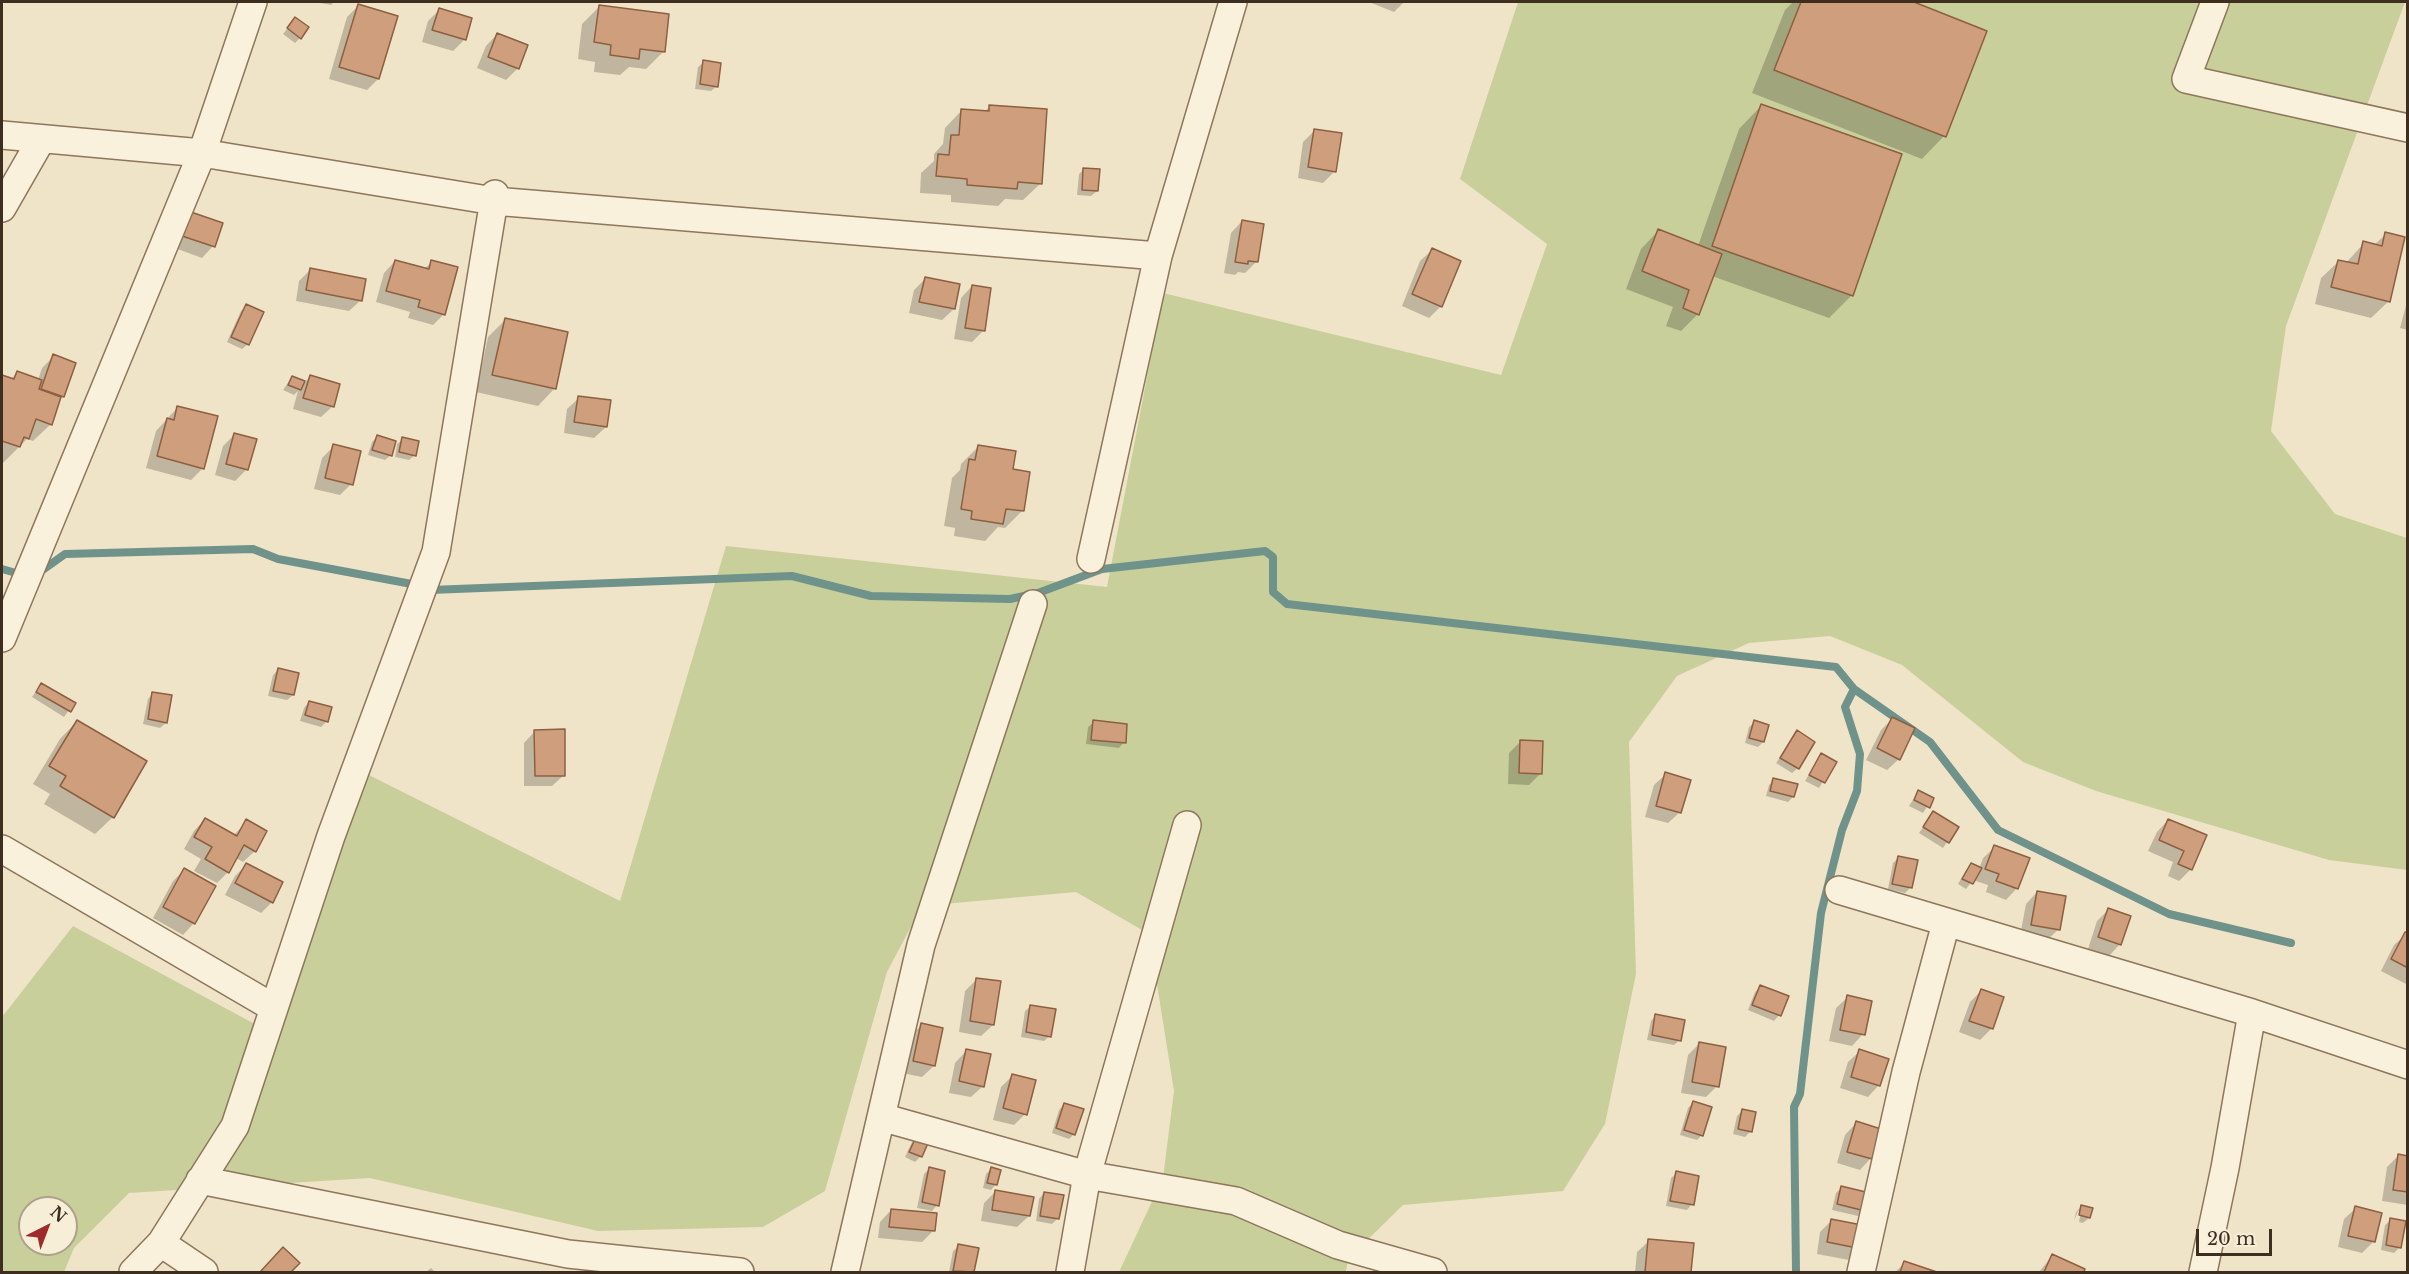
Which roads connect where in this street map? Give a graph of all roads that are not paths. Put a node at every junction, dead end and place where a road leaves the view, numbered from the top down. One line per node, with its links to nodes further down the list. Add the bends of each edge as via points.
1 (253, 2): 7 (street)
2 (1233, 2): 10 (street)
3 (2215, 2): 4 (street, via 2186,79)
4 (2408, 128)
5 (2, 135): 6 (street)
6 (41, 140): 7 (street); 9 (street)
7 (202, 153): 8 (street); 13 (street)
8 (494, 198): 10 (street); 18 (street, via 436,552 331,836)
9 (2, 208)
10 (1158, 256): 11 (street)
11 (1090, 559)
12 (1033, 604): 21 (street, via 921,945)
13 (2, 638)
14 (1187, 825): 22 (street)
15 (2, 849): 18 (street)
16 (1839, 890): 17 (street)
17 (1946, 923): 19 (street); 32 (street, via 1906,1072)
18 (274, 1008): 23 (street, via 235,1126)
19 (2252, 1013): 20 (street); 33 (street)
20 (2408, 1065)
21 (881, 1117): 22 (street); 29 (street)
22 (1087, 1175): 30 (street); 31 (street, via 1236,1201 1338,1245)
23 (200, 1180): 24 (street); 25 (street)
24 (161, 1242): 26 (street); 27 (street)
25 (572, 1263): 28 (street)
26 (133, 1272)
27 (204, 1272)
28 (740, 1272)
29 (845, 1272)
30 (1070, 1272)
31 (1432, 1272)
32 (1861, 1272)
33 (2204, 1272)

